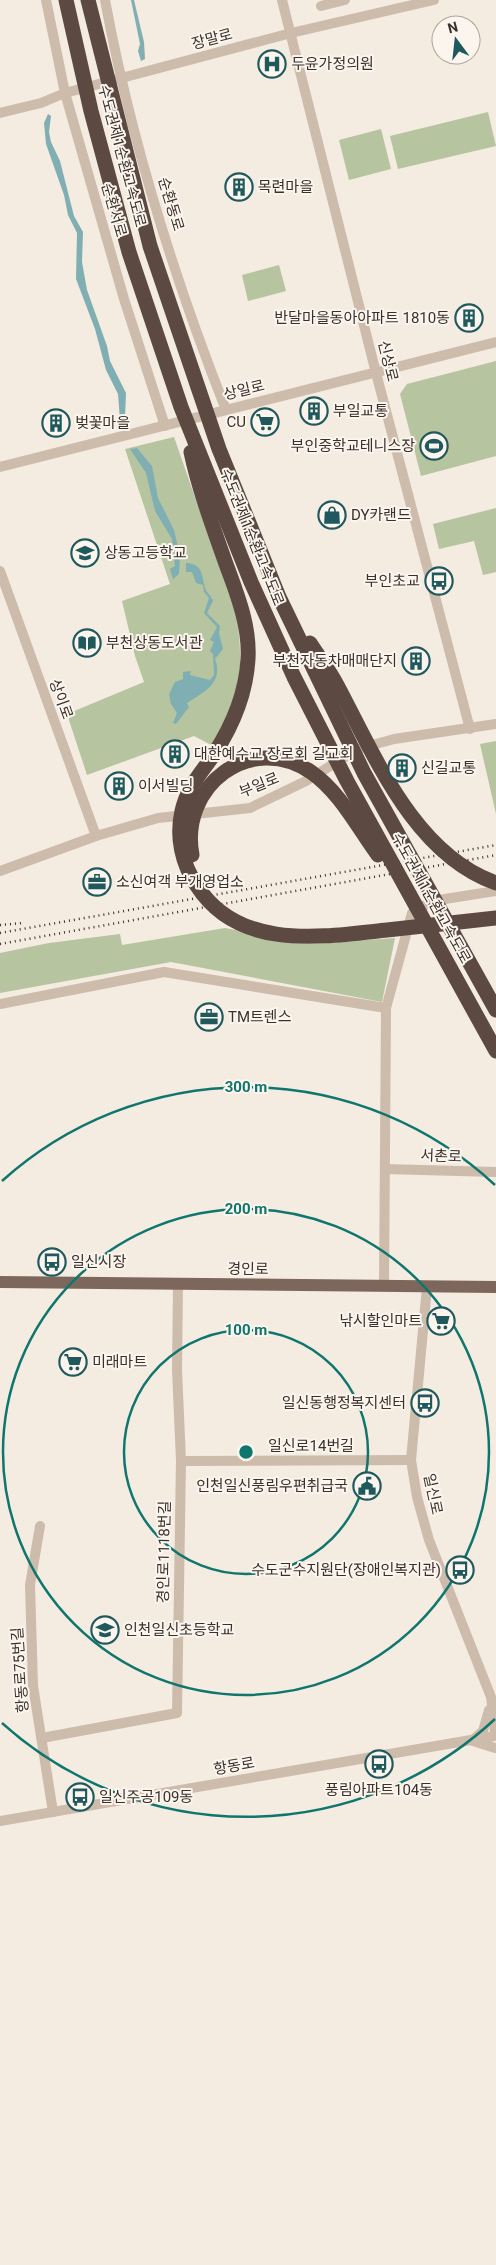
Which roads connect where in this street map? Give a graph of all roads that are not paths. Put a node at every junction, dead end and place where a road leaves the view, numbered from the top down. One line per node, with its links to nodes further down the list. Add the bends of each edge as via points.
1 (46, 0): 11 (street, 순환서로)
2 (66, 0): 15 (highway, 수도권제1순환고속도로, bridge, via 91,111 129,252)
3 (88, 0): 20 (highway, 수도권제1순환고속도로, bridge, via 150,246 219,449)
4 (105, 0): 10 (street, 순환동로)
5 (282, 0): 9 (street, 신상로)
6 (345, 0): 8 (street)
7 (434, 0): 9 (street, 장말로)
8 (321, 6)
9 (290, 33): 10 (street, 장말로); 14 (street, 신상로)
10 (122, 79): 11 (street, 장말로); 16 (street, 순환동로, via 150,188 185,303)
11 (65, 93): 12 (street, 장말로); 17 (street, 순환서로, via 107,243)
12 (0, 113)
13 (496, 342): 14 (street, 상일로)
14 (376, 373): 16 (street, 상일로); 22 (street, 신상로)
15 (181, 407): 27 (highway, 수도권제1순환고속도로, bridge, via 251,582 294,677); 29 (highway, bridge, via 197,481 242,611 248,656 247,677 237,711 213,756 190,787 182,810 179,832 190,876 202,894 234,921 280,936 328,936)
16 (226, 410): 17 (street, 상일로)
17 (165, 426): 18 (street, 상일로)
18 (0, 467)
19 (0, 570): 23 (street, 상이로)
20 (279, 597): 25 (highway, bridge, via 336,682 377,763 427,836 470,872); 32 (highway, 수도권제1순환고속도로, bridge, via 364,773)
21 (496, 724): 22 (street, 부일로)
22 (470, 729): 23 (street, 부일로, via 394,739 358,749 306,781 250,808 158,818)
23 (96, 836): 24 (street, 부일로)
24 (0, 871)
25 (496, 883)
26 (496, 891): 31 (street, via 432,901 412,913)
27 (407, 892): 28 (highway, bridge, via 332,790 311,772 287,760 264,758 242,762 222,772 206,789 196,807 190,838 196,870 217,899 255,922 309,930); 33 (highway, 수도권제1순환고속도로, bridge)
28 (496, 910)
29 (496, 918)
30 (0, 1004): 31 (street, via 164,972)
31 (386, 1008): 34 (street)
32 (496, 1010)
33 (496, 1050)
34 (385, 1169): 35 (street, 서촌로); 38 (street)
35 (496, 1172)
36 (0, 1282): 37 (main road, 경인로)
37 (178, 1284): 38 (main road, 경인로); 42 (street, 경인로1118번길, via 176,1370)
38 (384, 1286): 39 (main road, 경인로)
39 (427, 1287): 40 (main road, 경인로); 41 (street, 일신로)
40 (496, 1288)
41 (411, 1460): 42 (street, 일신로14번길); 44 (street, 일신로, via 429,1540)
42 (181, 1461): 46 (street, 경인로1118번길, via 177,1713)
43 (40, 1526): 46 (street, 항동로75번길, via 30,1585 34,1686)
44 (493, 1700): 45 (street, 일신로); 47 (street, via 483,1731)
45 (495, 1733): 47 (street, 항동로); 48 (street, 일신로)
46 (42, 1738): 49 (street, 항동로75번길)
47 (472, 1741): 48 (street, 항동로); 49 (street, 항동로)
48 (495, 1749)
49 (53, 1812): 50 (street, 항동로)
50 (0, 1821)

